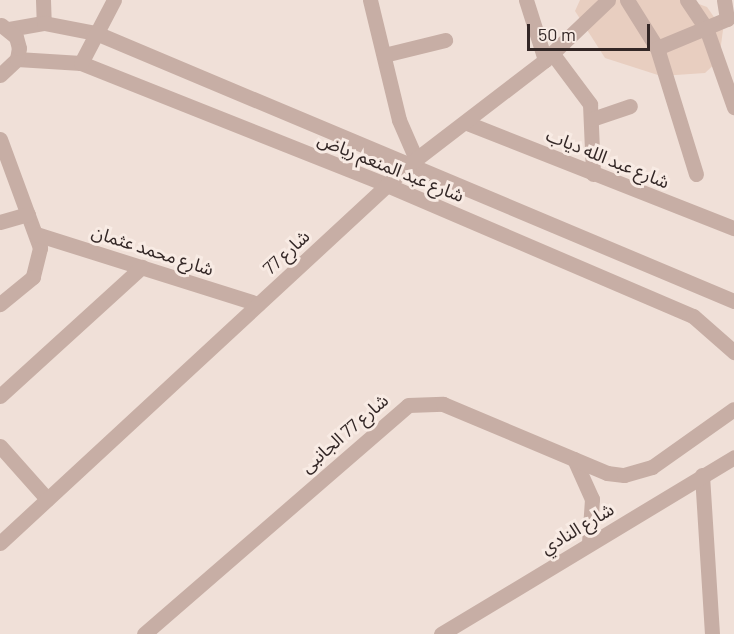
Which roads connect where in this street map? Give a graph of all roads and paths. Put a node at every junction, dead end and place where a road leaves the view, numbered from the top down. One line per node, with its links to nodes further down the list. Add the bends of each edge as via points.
1 (43, 0): 9 (street)
2 (114, 0): 12 (street)
3 (370, 0): 15 (street)
4 (525, 0): 16 (street)
5 (627, 0): 14 (street)
6 (687, 0): 11 (street)
7 (724, 0): 11 (street, via 729,15)
8 (604, 2): 16 (street, شارع 77)
9 (44, 23): 10 (street, شارع عبد المنعم رياض); 12 (street, شارع عبد المنعم رياض)
10 (5, 26): 17 (street, via 16,37)
11 (706, 28): 14 (street); 21 (street)
12 (96, 33): 18 (street); 26 (street, شارع عبد المنعم رياض)
13 (446, 40): 15 (street)
14 (657, 48): 28 (street)
15 (384, 55): 26 (street)
16 (549, 57): 22 (street, via 584,90); 23 (street, شارع 77)
17 (17, 59): 18 (street, شارع عبد المنعم رياض); 19 (street)
18 (81, 63): 29 (street, شارع عبد المنعم رياض)
19 (0, 75)
20 (630, 106): 22 (street)
21 (734, 107)
22 (592, 119): 27 (street)
23 (467, 123): 26 (street, شارع 77); 27 (street, شارع عبد الله دياب)
24 (0, 139): 25 (street)
25 (2, 159): 30 (street)
26 (413, 161): 29 (street, شارع 77); 36 (street, شارع عبد المنعم رياض)
27 (593, 174): 32 (street, شارع عبد الله دياب)
28 (696, 174)
29 (387, 185): 38 (street, شارع 77); 39 (street, شارع عبد المنعم رياض, via 693,316)
30 (28, 214): 31 (street); 33 (street)
31 (0, 222)
32 (734, 228)
33 (36, 234): 34 (street, شارع محمد عثمان); 37 (street, via 39,264 33,278)
34 (142, 267): 38 (street, شارع محمد عثمان); 40 (street)
35 (734, 283): 36 (street)
36 (731, 300)
37 (0, 304)
38 (258, 304): 46 (street, شارع 77)
39 (734, 352)
40 (0, 396)
41 (734, 409): 44 (street, شارع 77 الجانبى, via 638,472 607,473)
42 (0, 446): 46 (street)
43 (734, 457): 45 (street, شارع النادي)
44 (574, 459): 48 (street, via 592,499); 49 (street, شارع 77 الجانبى, via 443,404 408,405)
45 (702, 475): 48 (street, شارع النادي); 52 (street)
46 (48, 499): 47 (street, شارع 77)
47 (0, 543)
48 (589, 543): 51 (street, شارع النادي)
49 (161, 628): 50 (street, شارع 77 الجانبى)
50 (144, 634)
51 (441, 634)
52 (712, 634)

